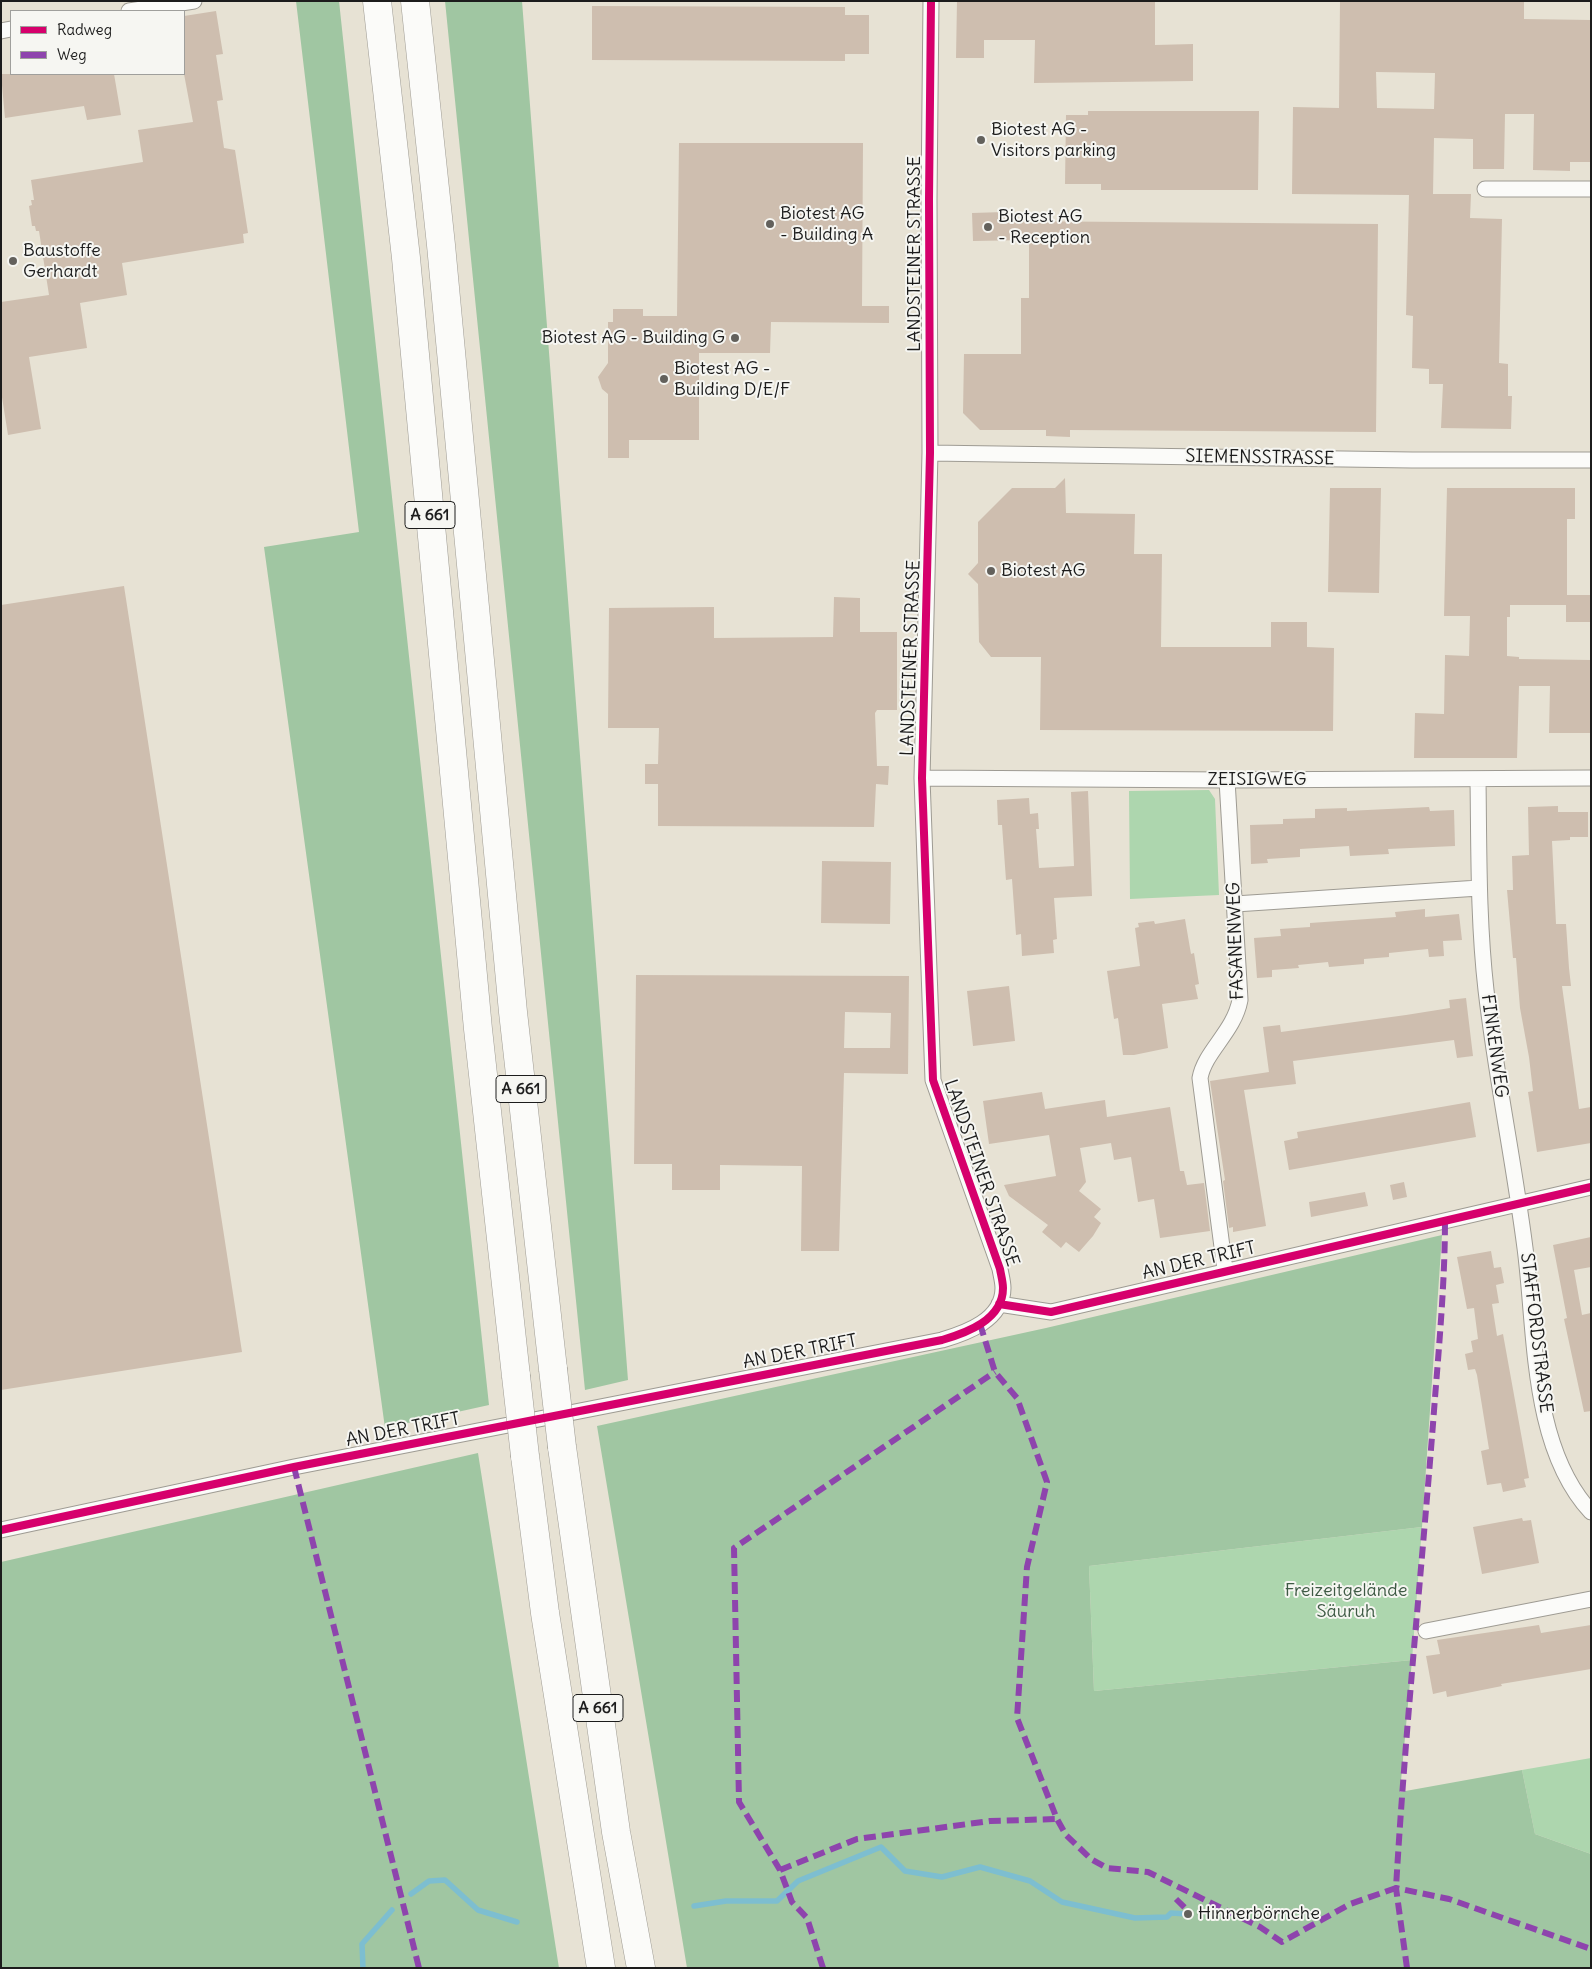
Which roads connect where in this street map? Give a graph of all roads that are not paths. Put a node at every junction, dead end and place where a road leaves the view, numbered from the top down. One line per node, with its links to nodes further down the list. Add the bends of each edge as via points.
1 (194, 1): 5 (street)
2 (377, 1): 24 (highway, A 661, bridge, via 407,268 508,1322 544,1613)
3 (415, 1): 25 (highway, A 661, bridge, via 442,245 512,1012 553,1369 616,1832)
4 (931, 1): 8 (street, LANDSTEINER STRASSE)
5 (136, 10)
6 (1485, 188): 7 (street)
7 (1591, 189)
8 (930, 453): 9 (street, SIEMENSSTRASSE); 10 (street, LANDSTEINER STRASSE)
9 (1591, 460)
10 (922, 778): 13 (street, ZEISIGWEG); 19 (street, LANDSTEINER STRASSE, via 932,1080 1000,1269 1003,1289)
11 (1591, 778): 12 (street, ZEISIGWEG)
12 (1478, 779): 13 (street, ZEISIGWEG); 14 (street, FINKENWEG)
13 (1227, 780): 15 (street, FASANENWEG)
14 (1479, 888): 15 (street); 17 (street, FINKENWEG, via 1486,989)
15 (1235, 904): 18 (street, FASANENWEG, via 1238,1011 1200,1078)
16 (1591, 1187): 17 (street, AN DER TRIFT)
17 (1518, 1204): 18 (street, AN DER TRIFT); 20 (street, STAFFORDSTRASSE, via 1544,1408 1563,1469)
18 (1225, 1270): 19 (street, AN DER TRIFT, via 1051,1312)
19 (999, 1304): 21 (street, AN DER TRIFT, via 992,1315 980,1324 942,1340 334,1459)
20 (1591, 1512)
21 (1, 1530)
22 (1591, 1599): 23 (street)
23 (1426, 1630)
24 (601, 1968)
25 (641, 1968)

